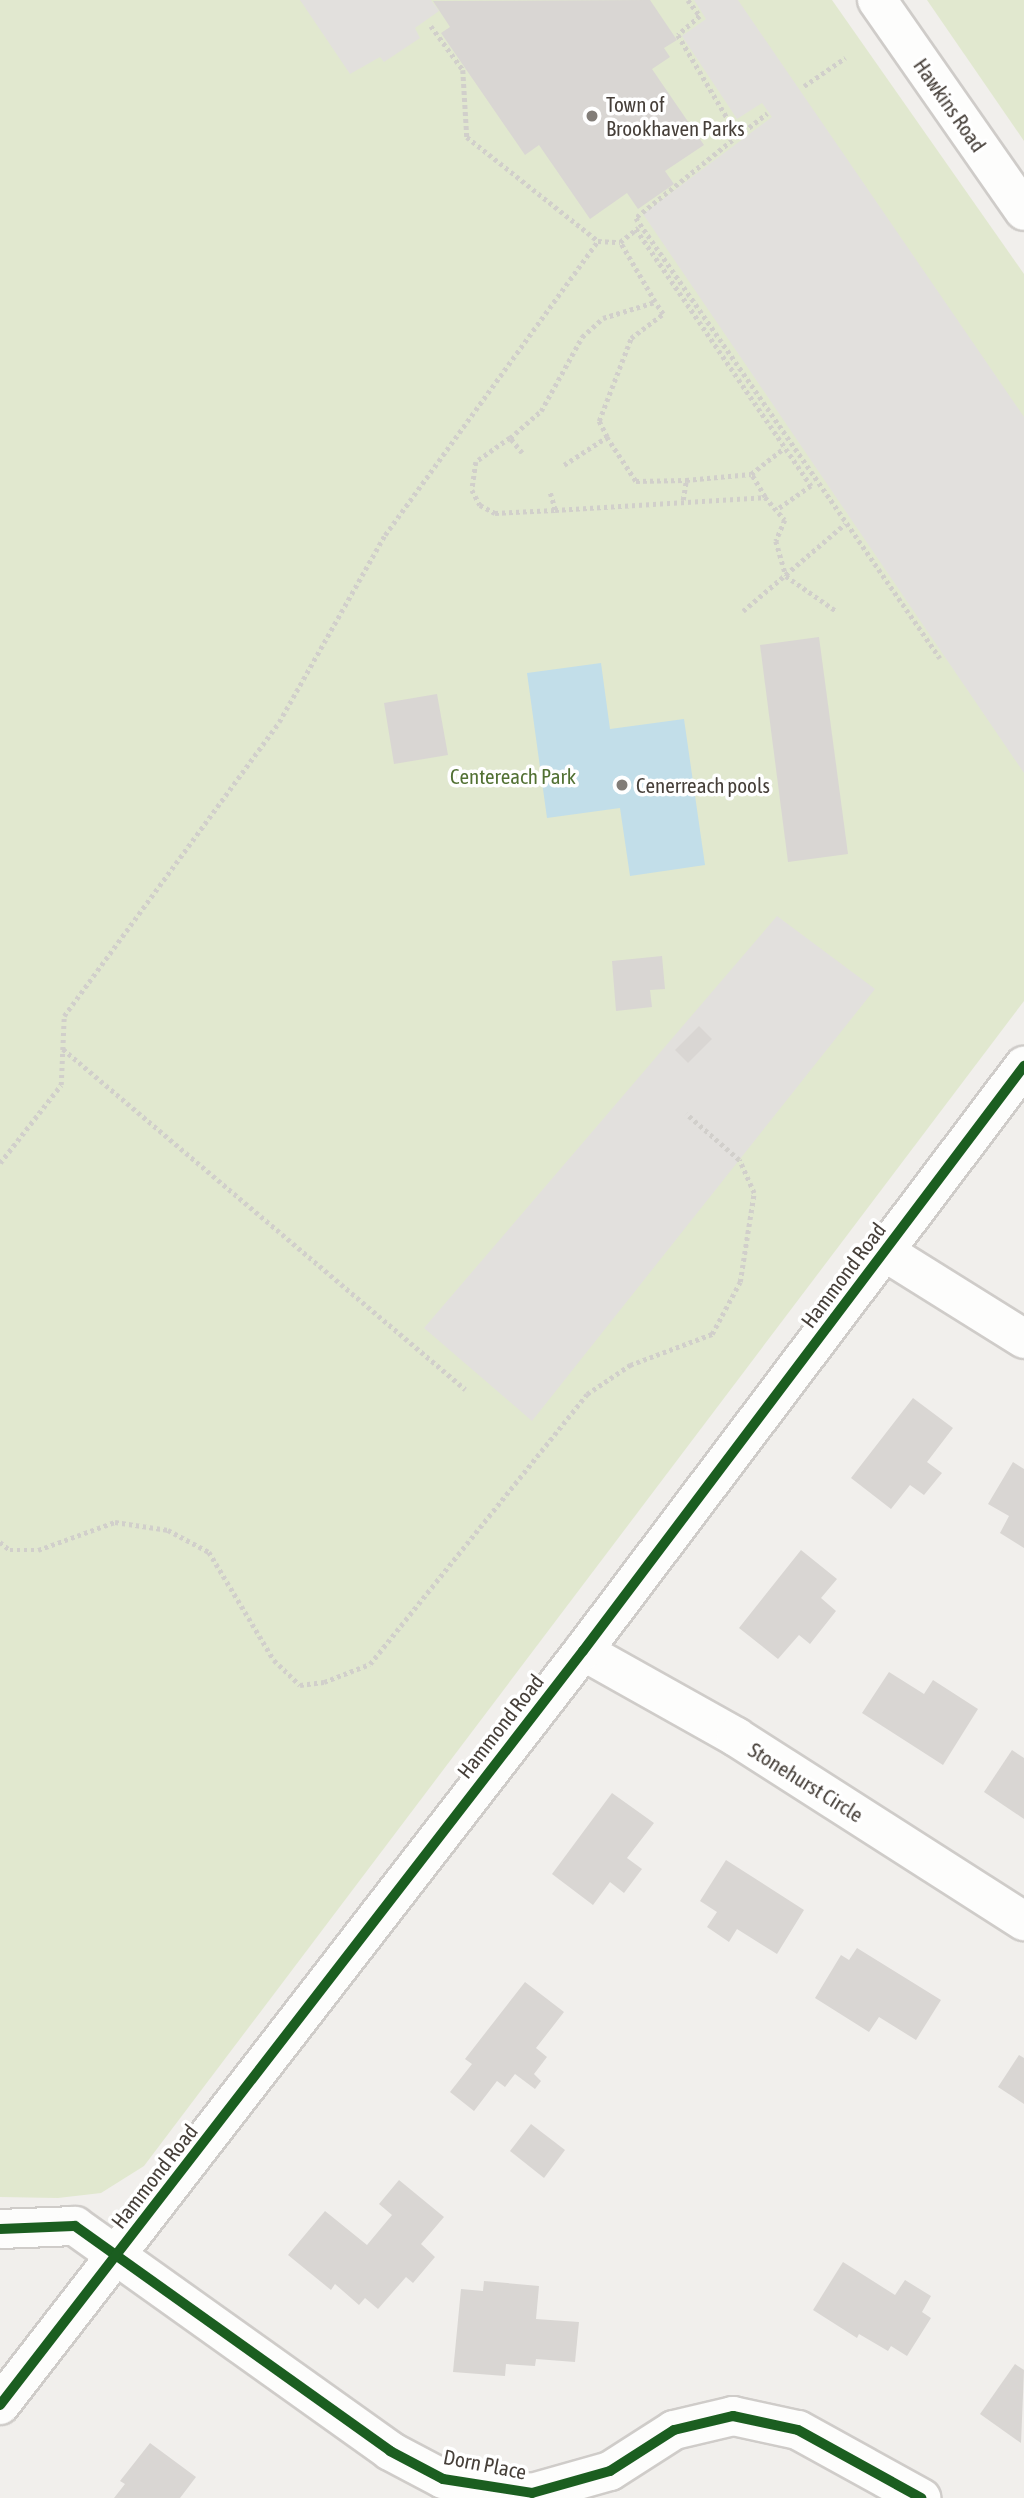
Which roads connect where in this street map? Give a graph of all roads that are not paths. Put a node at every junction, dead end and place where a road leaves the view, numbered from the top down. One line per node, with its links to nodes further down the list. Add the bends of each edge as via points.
1 (877, 0): 2 (street, Hawkins Road)
2 (1024, 211)
3 (1024, 1066): 4 (street, Hammond Road)
4 (885, 1252): 5 (street); 6 (street, Hammond Road)
5 (1024, 1339)
6 (583, 1651): 7 (street, Stonehurst Circle, via 736,1737); 9 (street, Hammond Road)
7 (1024, 1921)
8 (0, 2229): 9 (street, Dorn Place, via 75,2226)
9 (119, 2254): 10 (street, Hammond Road); 11 (street, Dorn Place, via 390,2451 443,2479)
10 (0, 2405)
11 (531, 2496): 12 (street, Dorn Place, via 610,2471 674,2430 733,2416 798,2430)
12 (920, 2498)

